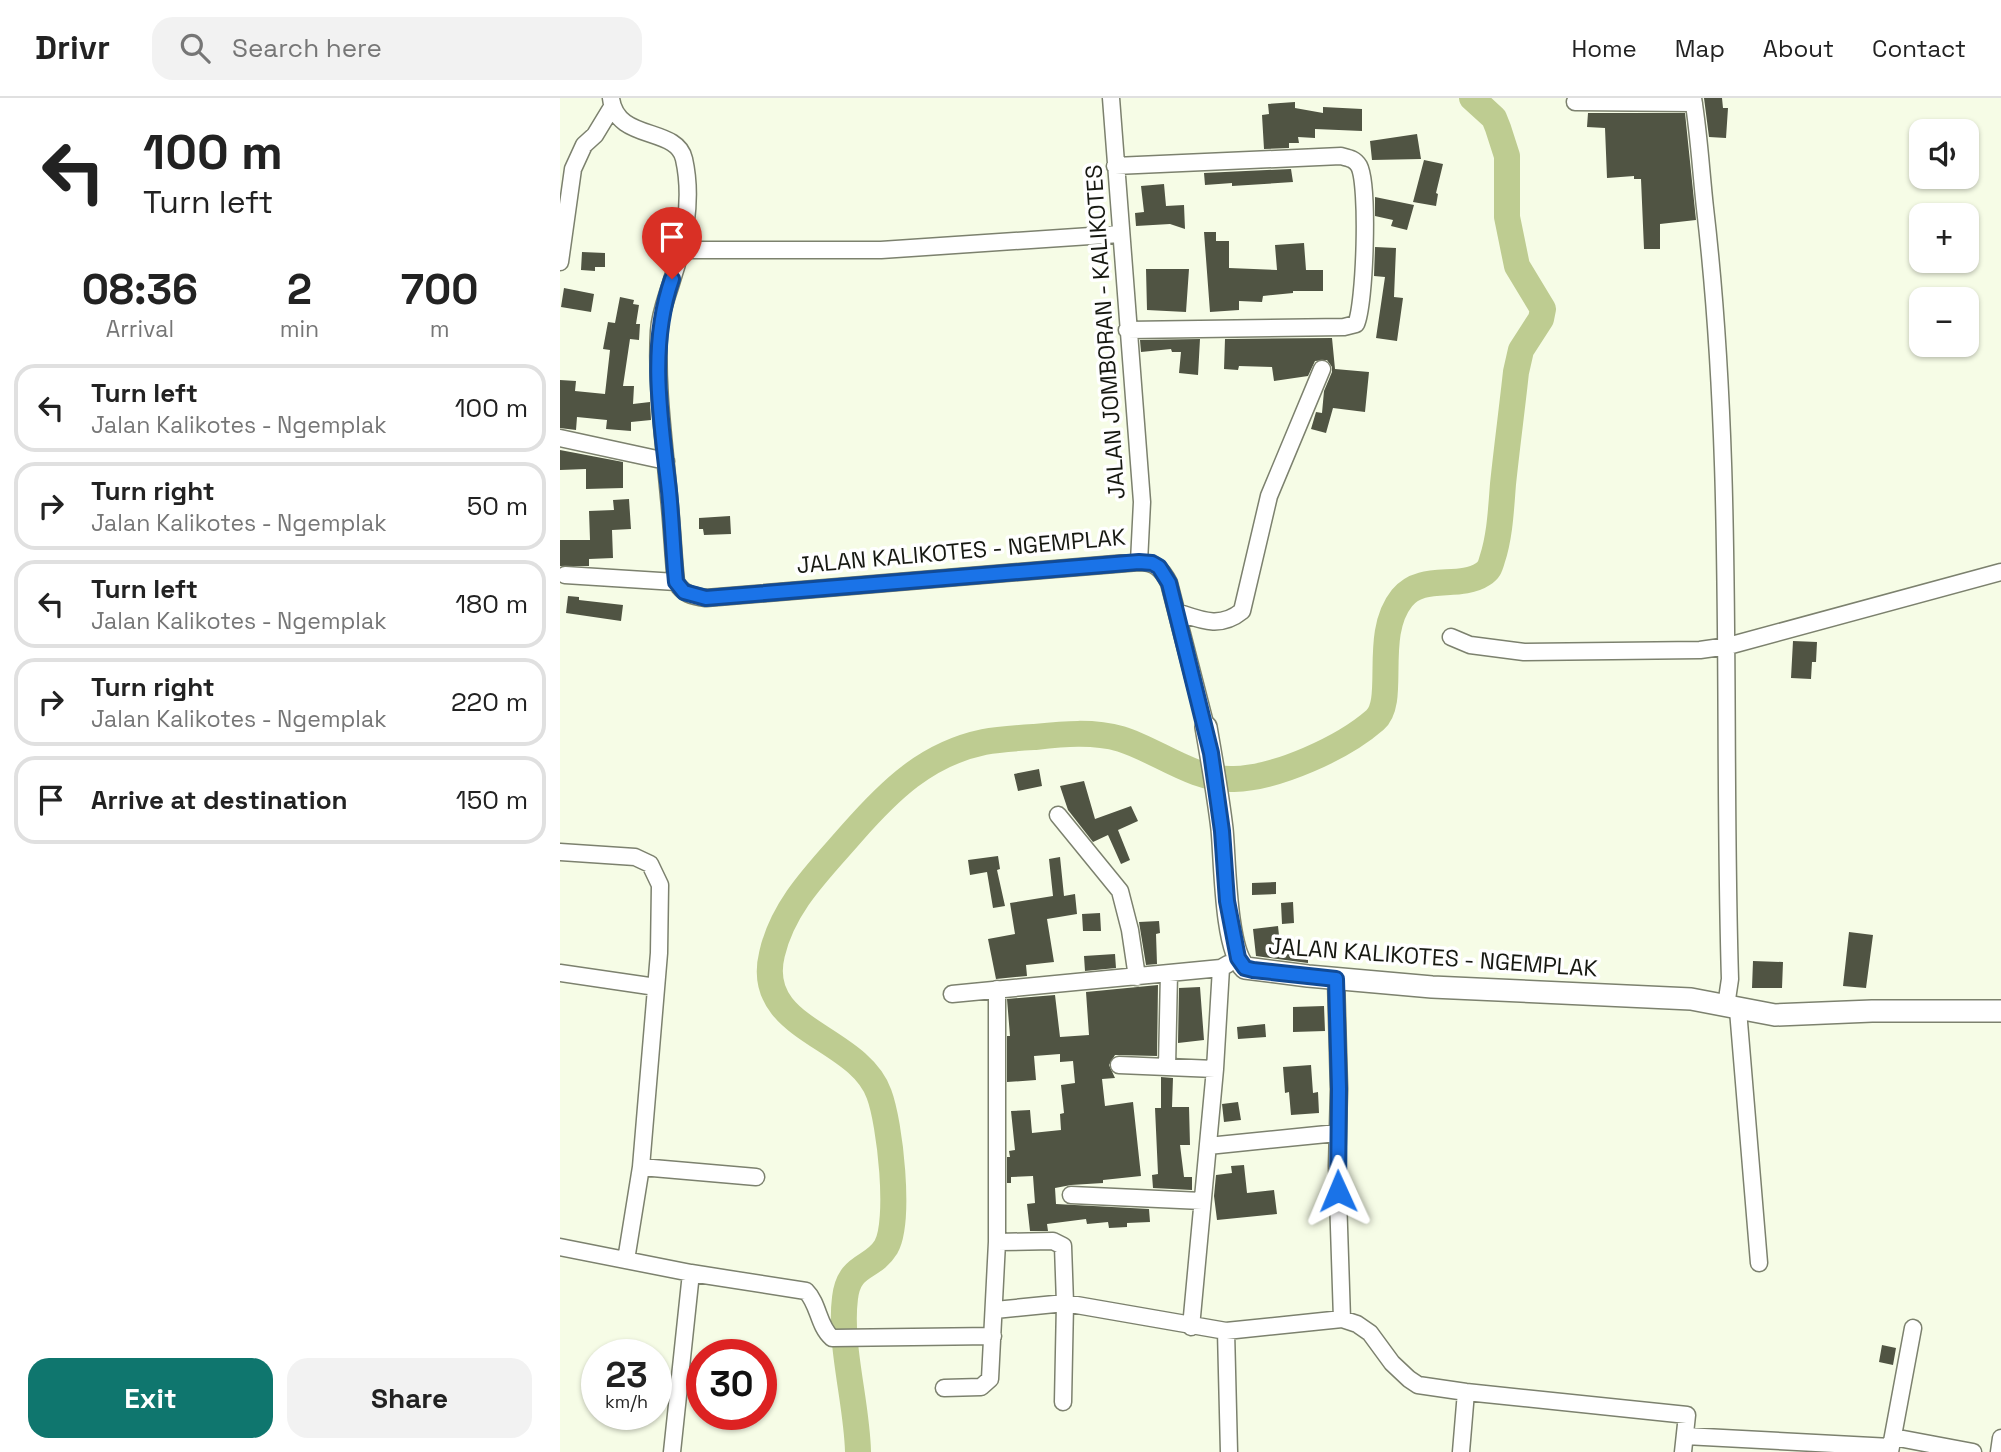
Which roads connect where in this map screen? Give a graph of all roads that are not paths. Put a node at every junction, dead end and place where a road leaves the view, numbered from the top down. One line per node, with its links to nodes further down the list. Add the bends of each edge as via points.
1 (1111, 98): 5 (street, JALAN JOMBORAN - KALIKOTES)
2 (1693, 101): 4 (street); 20 (street, via 1718,337)
3 (611, 102): 6 (street, via 595,135); 8 (street, via 629,127 666,141 683,156 687,201)
4 (1575, 102)
5 (1115, 166): 7 (street, JALAN JOMBORAN - KALIKOTES); 10 (street, via 1341,156 1359,164 1365,199 1362,299 1356,324)
6 (566, 168): 9 (street)
7 (1120, 234): 8 (street, via 881,250); 10 (street, JALAN JOMBORAN - KALIKOTES)
8 (681, 250): 13 (street, via 659,329 658,387)
9 (560, 262)
10 (1127, 330): 14 (street, JALAN JOMBORAN - KALIKOTES, via 1142,502)
11 (1322, 369): 18 (street, via 1269,496 1242,611 1227,621 1211,623)
12 (560, 438): 13 (street)
13 (666, 461): 17 (street)
14 (1139, 562): 17 (street, JALAN KALIKOTES - NGEMPLAK, via 706,598 684,592); 18 (street, JALAN KALIKOTES - NGEMPLAK, via 1152,563 1164,573)
15 (2001, 572): 20 (street)
16 (565, 575): 17 (street)
17 (676, 582)
18 (1177, 612): 21 (street, JALAN KALIKOTES - NGEMPLAK)
19 (1451, 636): 20 (street, via 1470,645 1524,652)
20 (1728, 646): 32 (street)
21 (1206, 727): 24 (main road, JALAN KALIKOTES - NGEMPLAK, via 1227,901)
22 (1058, 815): 27 (street, via 1120,891)
23 (560, 852): 29 (street, via 635,857 650,864 660,885)
24 (1229, 963): 25 (street); 28 (main road, JALAN KALIKOTES - NGEMPLAK); 36 (street)
25 (1169, 973): 27 (street); 35 (street)
26 (560, 974): 29 (street)
27 (1138, 977): 30 (street)
28 (1336, 979): 32 (main road, JALAN KALIKOTES - NGEMPLAK, via 1691,999); 37 (street)
29 (656, 987): 39 (street)
30 (997, 989): 31 (street); 43 (street)
31 (952, 994)
32 (1732, 1008): 33 (main road, JALAN KALIKOTES - NGEMPLAK, via 1775,1015); 46 (street)
33 (2001, 1010)
34 (1119, 1065): 35 (street)
35 (1167, 1068): 36 (street)
36 (1215, 1069): 38 (street)
37 (1337, 1133): 38 (street); 50 (street)
38 (1208, 1146): 42 (street)
39 (641, 1167): 40 (street); 45 (street)
40 (756, 1177)
41 (1070, 1195): 42 (street)
42 (1202, 1202): 51 (street)
43 (997, 1242): 48 (street, via 1060,1244 1064,1249); 49 (street)
44 (560, 1247): 45 (street)
45 (626, 1260): 47 (street)
46 (1759, 1263)
47 (691, 1273): 54 (street, via 806,1291 832,1338); 61 (street)
48 (1065, 1303): 49 (street); 51 (street); 57 (street)
49 (995, 1310): 54 (street)
50 (1342, 1319): 53 (street); 56 (street, via 1370,1333 1392,1363 1418,1385)
51 (1191, 1327): 53 (street)
52 (1913, 1328): 60 (street)
53 (1226, 1331): 62 (street)
54 (993, 1336): 55 (street, via 986,1384)
55 (944, 1388)
56 (1466, 1392): 59 (street, via 1687,1415); 63 (street)
57 (1063, 1402)
58 (2001, 1438): 65 (street)
59 (1684, 1444): 60 (street)
60 (1891, 1445): 64 (street)
61 (672, 1452)
62 (1229, 1452)
63 (1461, 1452)
64 (1973, 1452)
65 (1999, 1452)

